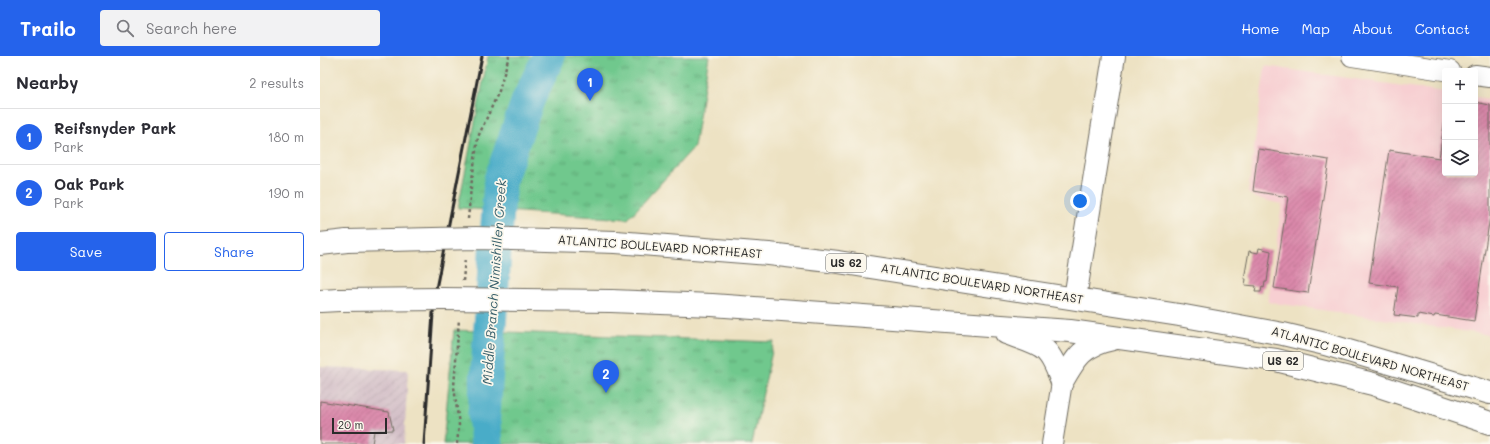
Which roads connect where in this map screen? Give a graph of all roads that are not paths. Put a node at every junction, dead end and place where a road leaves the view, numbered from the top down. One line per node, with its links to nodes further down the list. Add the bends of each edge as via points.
1 (1114, 56): 7 (main road)
2 (1352, 56): 3 (street)
3 (1442, 70)
4 (1478, 75): 5 (street)
5 (1490, 77)
6 (320, 244): 7 (main road, ATLANTIC BOULEVARD NORTHEAST / US 62, bridge, via 476,238 616,242 838,262)
7 (1075, 298): 12 (main road, ATLANTIC BOULEVARD NORTHEAST / US 62, via 1283,334)
8 (330, 300): 9 (main road, ATLANTIC BOULEVARD NORTHEAST / US 62, bridge, via 611,301 712,305)
9 (982, 324): 10 (main road, ATLANTIC BOULEVARD NORTHEAST / US 62, via 1070,331); 11 (main road, via 1043,348 1053,360)
10 (1118, 338): 11 (main road, via 1099,342 1085,349 1075,359); 13 (main road, ATLANTIC BOULEVARD NORTHEAST / US 62, via 1276,360 1373,384)
11 (1062, 382): 14 (street)
12 (1490, 393)
13 (1490, 422)
14 (1052, 444)

